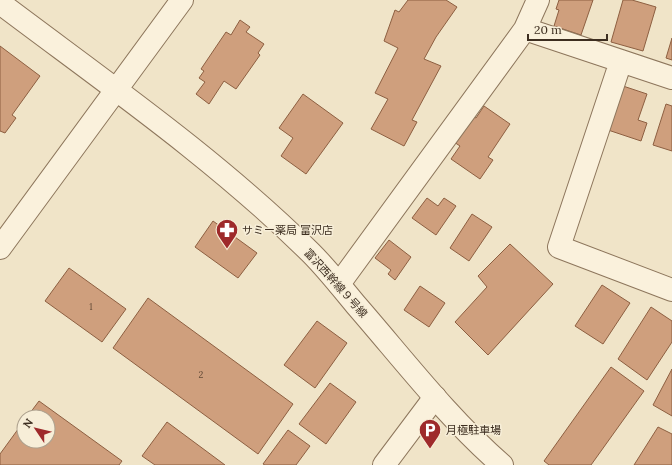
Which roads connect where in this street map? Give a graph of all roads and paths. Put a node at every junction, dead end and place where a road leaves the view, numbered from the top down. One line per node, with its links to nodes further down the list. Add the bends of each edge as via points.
1 (182, 0): 7 (street)
2 (538, 0): 4 (street)
3 (0, 3): 7 (street, 富沢西幹線９号線)
4 (525, 29): 5 (street); 9 (street)
5 (621, 61): 6 (street); 10 (street, via 559,247)
6 (672, 78)
7 (115, 90): 8 (street); 9 (street, 富沢西幹線９号線, via 197,152 260,206)
8 (0, 248)
9 (339, 284): 11 (street, 富沢西幹線９号線)
10 (671, 286)
11 (435, 397): 12 (street); 13 (street, 富沢西幹線９号線)
12 (384, 465)
13 (502, 465)

